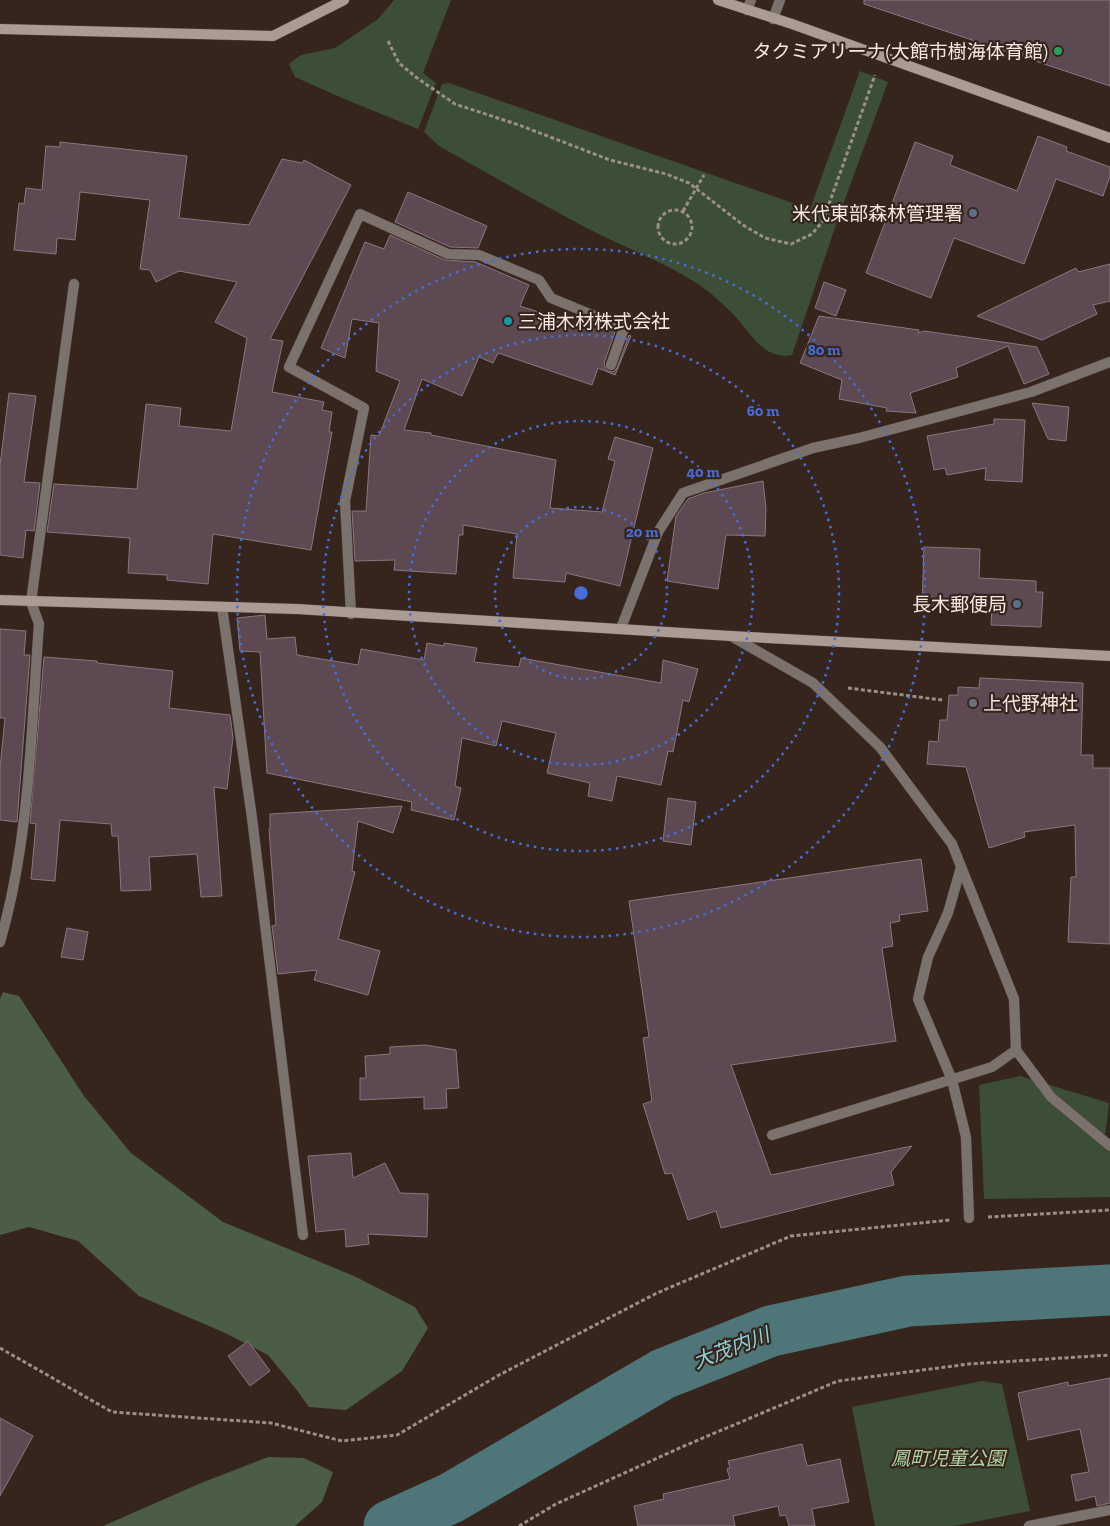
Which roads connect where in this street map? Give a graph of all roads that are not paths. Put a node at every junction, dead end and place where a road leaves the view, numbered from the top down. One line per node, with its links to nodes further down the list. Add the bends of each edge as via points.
1 (344, 0): 6 (street, via 274,36)
2 (718, 0): 4 (street)
3 (780, 0): 5 (street)
4 (749, 5): 5 (street)
5 (773, 19): 7 (street)
6 (0, 29)
7 (1110, 138)
8 (74, 284): 12 (street)
9 (1110, 362): 15 (street, via 1031,392 813,448 683,493 658,532)
10 (611, 365): 14 (street, via 624,328 551,298 539,280 531,276 479,255 448,254 360,214 289,367 364,408 345,500)
11 (0, 600): 12 (street)
12 (31, 602): 13 (street); 19 (street, via 40,624 23,832 10,908)
13 (222, 607): 14 (street); 25 (street, via 252,818)
14 (351, 614): 15 (street)
15 (621, 628): 16 (street)
16 (731, 636): 17 (street); 18 (street, via 813,683 880,747 952,844)
17 (1110, 656)
18 (961, 867): 20 (street, via 1014,999); 21 (street, via 948,913 928,957 918,999)
19 (0, 942)
20 (1016, 1050): 21 (street, via 992,1067); 23 (street, via 1051,1098)
21 (952, 1080): 22 (street); 24 (street, via 966,1137)
22 (772, 1135)
23 (1110, 1146)
24 (969, 1218)
25 (303, 1235)
26 (1110, 1510): 27 (street)
27 (1029, 1526)

